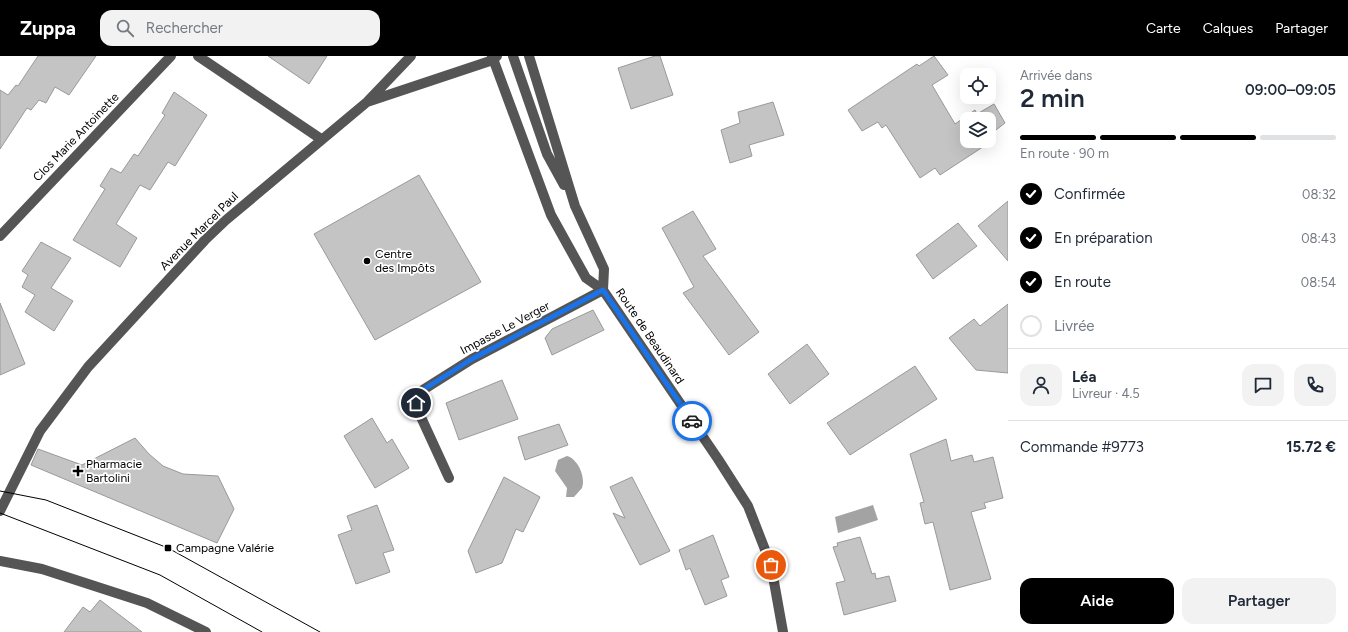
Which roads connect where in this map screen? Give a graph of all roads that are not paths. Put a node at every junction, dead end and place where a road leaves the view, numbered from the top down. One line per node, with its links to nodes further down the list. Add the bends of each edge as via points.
1 (171, 56): 10 (street, Clos Marie Antoinette)
2 (198, 56): 8 (street)
3 (412, 56): 7 (street)
4 (513, 56): 9 (street, via 547,154)
5 (530, 56): 9 (street, Route de Beaudinard)
6 (494, 57): 7 (street, Avenue Marcel Paul); 11 (street, Route de Beaudinard, via 551,215 586,278)
7 (367, 102): 8 (street, Avenue Marcel Paul)
8 (321, 139): 13 (street, Avenue Marcel Paul, via 205,240 88,367 40,431)
9 (575, 206): 11 (street, Route de Beaudinard, via 604,269)
10 (0, 236)
11 (603, 290): 12 (street, Impasse Le Verger, via 472,359 418,393 416,403 420,415); 16 (street, Route de Beaudinard, via 748,506 771,565)
12 (449, 478)
13 (0, 511)
14 (0, 561): 15 (street, via 42,569 147,603)
15 (206, 632)
16 (783, 632)

